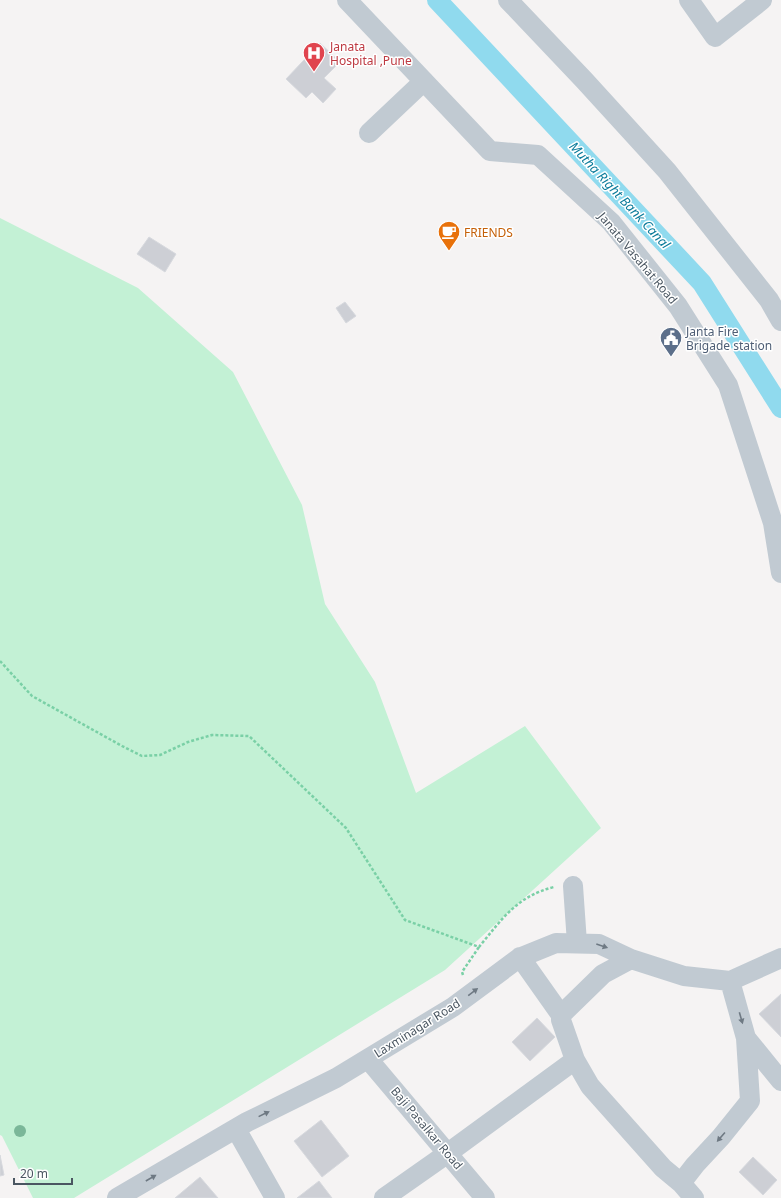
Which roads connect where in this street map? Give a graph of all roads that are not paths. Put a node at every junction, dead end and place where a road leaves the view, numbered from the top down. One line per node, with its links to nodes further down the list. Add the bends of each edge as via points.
1 (346, 0): 5 (street, Janata Vasahat Road)
2 (508, 0): 7 (street, via 667,171 769,300)
3 (689, 0): 4 (street, via 715,37)
4 (762, 0)
5 (424, 81): 6 (street); 8 (street, Janata Vasahat Road, via 490,151 538,155 611,222 678,306 728,385 773,523)
6 (369, 133)
7 (781, 321)
8 (781, 573)
9 (573, 886): 10 (street)
10 (578, 943): 11 (street, Laxminagar Road, via 556,943); 13 (street, Laxminagar Road, one-way to 13, via 599,944)
11 (520, 957): 15 (street); 17 (street, Laxminagar Road, one-way to 11, via 453,1007)
12 (781, 958): 14 (street)
13 (631, 959): 14 (street, Laxminagar Road, via 684,976); 15 (street, via 603,974)
14 (730, 981): 16 (street, one-way to 16)
15 (561, 1015): 18 (street)
16 (746, 1038): 19 (street); 22 (street, one-way to 22, via 750,1101)
17 (368, 1059): 20 (street, Laxminagar Road, one-way to 17); 21 (street, Baji Pasalkar Road)
18 (575, 1060): 21 (street); 22 (street, via 590,1086 663,1168)
19 (781, 1081)
20 (236, 1129): 23 (street, Laxminagar Road, one-way to 20); 24 (street)
21 (448, 1153): 25 (street); 26 (street, Baji Pasalkar Road)
22 (681, 1183): 27 (street)
23 (117, 1198)
24 (275, 1198)
25 (384, 1198)
26 (485, 1198)
27 (694, 1198)

